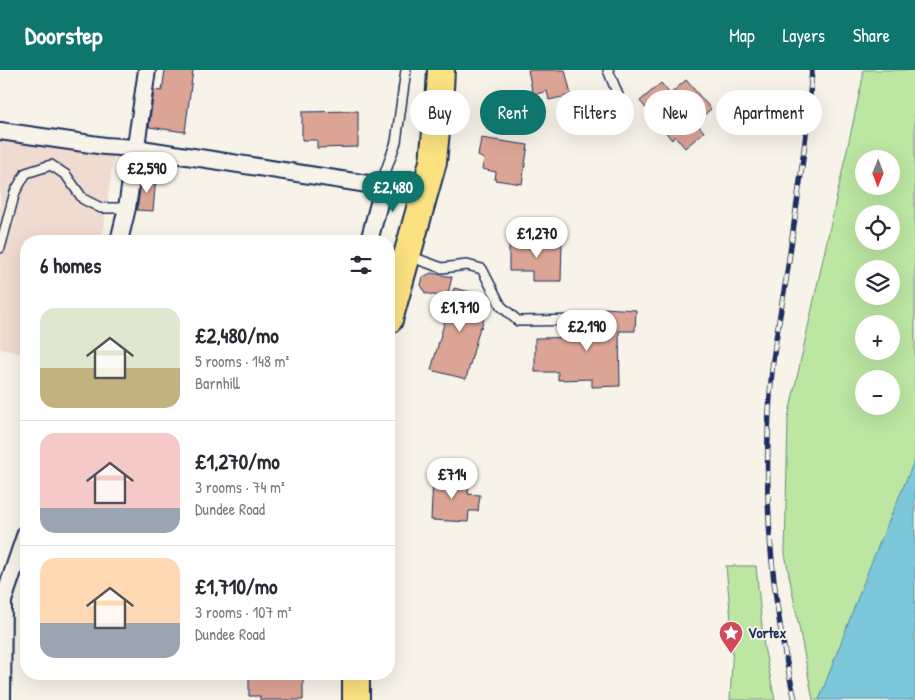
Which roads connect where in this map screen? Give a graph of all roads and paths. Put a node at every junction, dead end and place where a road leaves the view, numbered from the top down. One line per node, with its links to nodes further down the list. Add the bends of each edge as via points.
1 (147, 70): 7 (street)
2 (406, 70): 8 (lane, via 396,142)
3 (441, 70): 13 (main road, via 432,162)
4 (608, 70): 5 (lane)
5 (616, 90)
6 (0, 131): 7 (street)
7 (135, 148): 8 (street); 9 (street)
8 (380, 187): 11 (street, via 382,192)
9 (127, 208): 10 (street); 12 (lane, via 101,208 83,199 66,175 51,165 26,174 15,192)
10 (120, 235)
11 (371, 235)
12 (0, 248)
13 (407, 255): 14 (main road); 15 (lane, via 442,268 467,265 482,269 501,306 518,321)
14 (395, 298)
15 (592, 320)
16 (20, 552): 18 (street, via 3,601)
17 (356, 680): 19 (main road)
18 (2, 700)
19 (356, 700)

